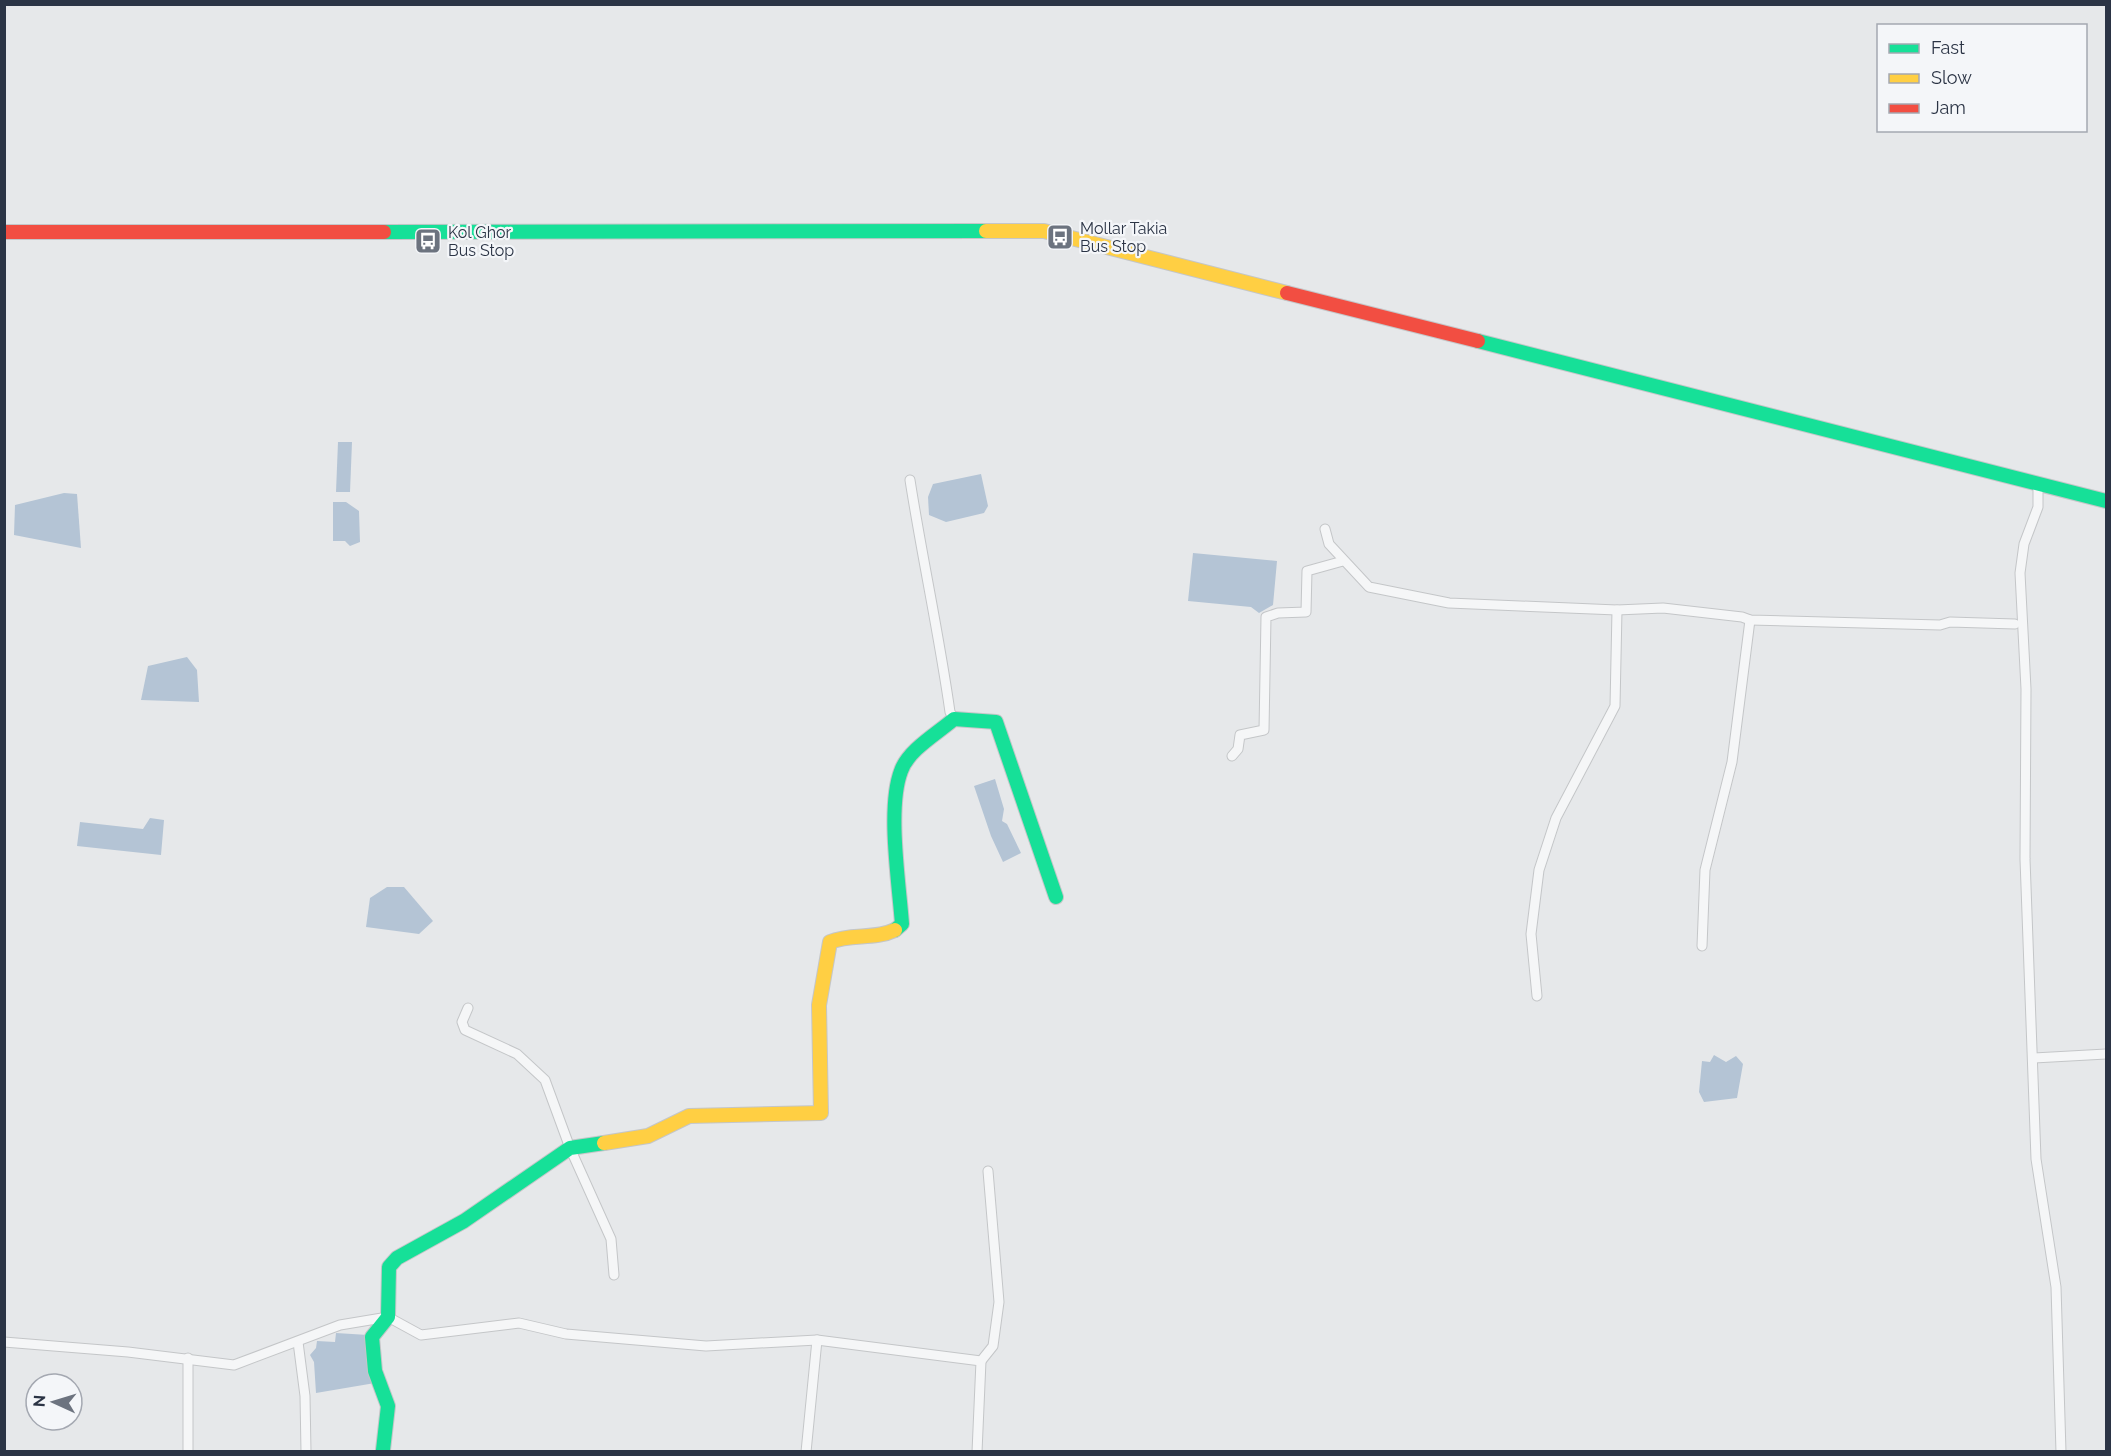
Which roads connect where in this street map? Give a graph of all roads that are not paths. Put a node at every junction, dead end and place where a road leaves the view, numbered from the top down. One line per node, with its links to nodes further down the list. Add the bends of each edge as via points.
1 (4, 232): 3 (main road, via 1044,231)
2 (910, 480): 10 (street)
3 (2038, 483): 4 (main road); 17 (street, via 2038,507 2024,544 2019,596 2026,689 2025,859)
4 (2106, 501)
5 (1324, 529): 6 (street)
6 (1342, 561): 7 (street, via 1369,587 1449,603); 11 (street, via 1307,571 1306,612 1266,617 1264,730 1240,735 1238,749)
7 (1617, 610): 8 (street, via 1663,608); 14 (street, via 1615,706 1556,818 1539,870 1531,934)
8 (1750, 620): 9 (street); 13 (street, via 1732,762 1705,870)
9 (2015, 624)
10 (954, 719): 12 (main road, via 996,722); 18 (main road, via 901,769 896,832 902,924 894,933 883,936 842,935 830,942 819,1018 821,1113 689,1116 648,1136)
11 (1232, 756)
12 (1056, 897)
13 (1702, 946)
14 (1537, 996)
15 (468, 1008): 18 (street, via 462,1022 465,1030 517,1054 545,1080)
16 (2106, 1053): 17 (street)
17 (2034, 1059): 32 (street, via 2036,1159 2056,1287)
18 (570, 1148): 20 (street, via 610,1239); 21 (main road, via 464,1221 397,1258 389,1267)
19 (988, 1171): 26 (street, via 999,1302 993,1346)
20 (614, 1275)
21 (388, 1317): 22 (street, via 421,1335 519,1323 566,1334 706,1346); 24 (street, via 340,1325); 27 (main road, via 372,1337 375,1371 388,1406)
22 (817, 1340): 26 (street); 30 (street)
23 (4, 1342): 25 (street)
24 (298, 1342): 25 (street, via 234,1365); 29 (street)
25 (188, 1358): 28 (street)
26 (981, 1361): 31 (street)
27 (384, 1450)
28 (188, 1452)
29 (306, 1452)
30 (806, 1452)
31 (976, 1452)
32 (2061, 1452)

